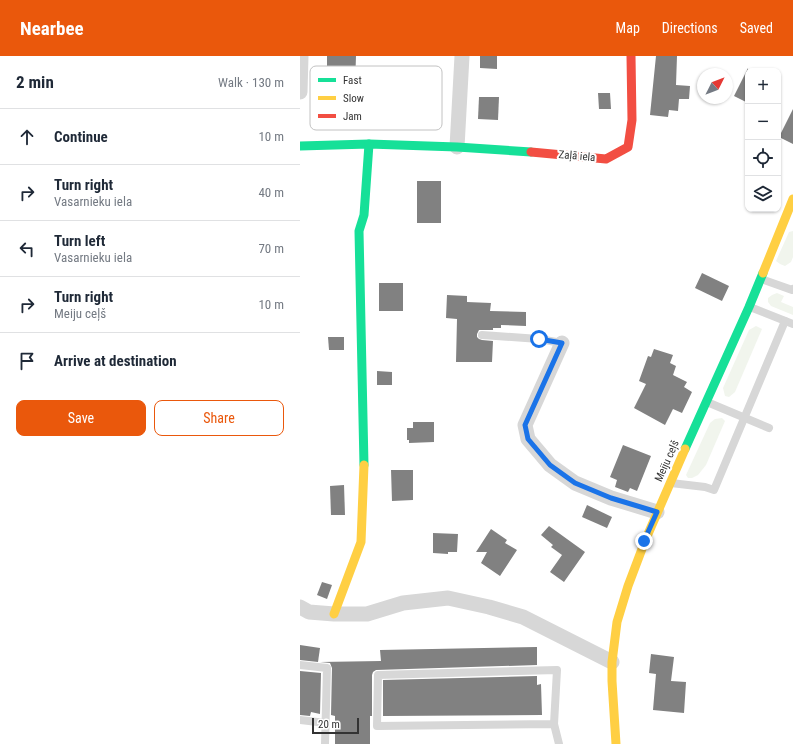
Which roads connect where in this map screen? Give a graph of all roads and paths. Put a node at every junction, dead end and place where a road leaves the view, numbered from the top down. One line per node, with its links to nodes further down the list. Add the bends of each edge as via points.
1 (301, 56): 4 (street)
2 (462, 56): 7 (street)
3 (631, 56): 7 (street, Zaļā iela, via 632,120 628,146 606,159)
4 (300, 92)
5 (369, 144): 6 (street, Zaļā iela); 7 (street, Zaļā iela); 22 (street, via 364,215 359,231 364,474 361,542)
6 (300, 146)
7 (457, 147)
8 (793, 199): 9 (street, Meiju ceļš)
9 (790, 219): 10 (street, Meiju ceļš)
10 (761, 279): 11 (lane, via 792,290); 12 (street, Meiju ceļš)
11 (793, 288)
12 (749, 307): 13 (lane); 16 (street, Meiju ceļš)
13 (789, 322): 17 (lane)
14 (482, 335): 15 (lane)
15 (562, 343): 20 (street, via 525,425 528,439 550,465 575,483 611,498)
16 (706, 401): 17 (lane); 19 (street, Meiju ceļš)
17 (745, 417): 18 (lane); 19 (lane, via 714,490)
18 (770, 428)
19 (670, 483): 20 (street, Meiju ceļš)
20 (657, 512): 23 (street, Meiju ceļš, via 644,541 617,622)
21 (300, 607): 22 (street, via 309,612)
22 (334, 614): 23 (street, via 368,614 403,603 448,598 523,617)
23 (612, 662): 30 (street, Meiju ceļš)
24 (300, 664): 26 (lane, via 327,668)
25 (300, 720): 26 (lane)
26 (326, 723): 28 (lane)
27 (554, 724): 27 (lane, via 377,726 378,675 557,670); 29 (lane)
28 (325, 744)
29 (559, 744)
30 (616, 744)

